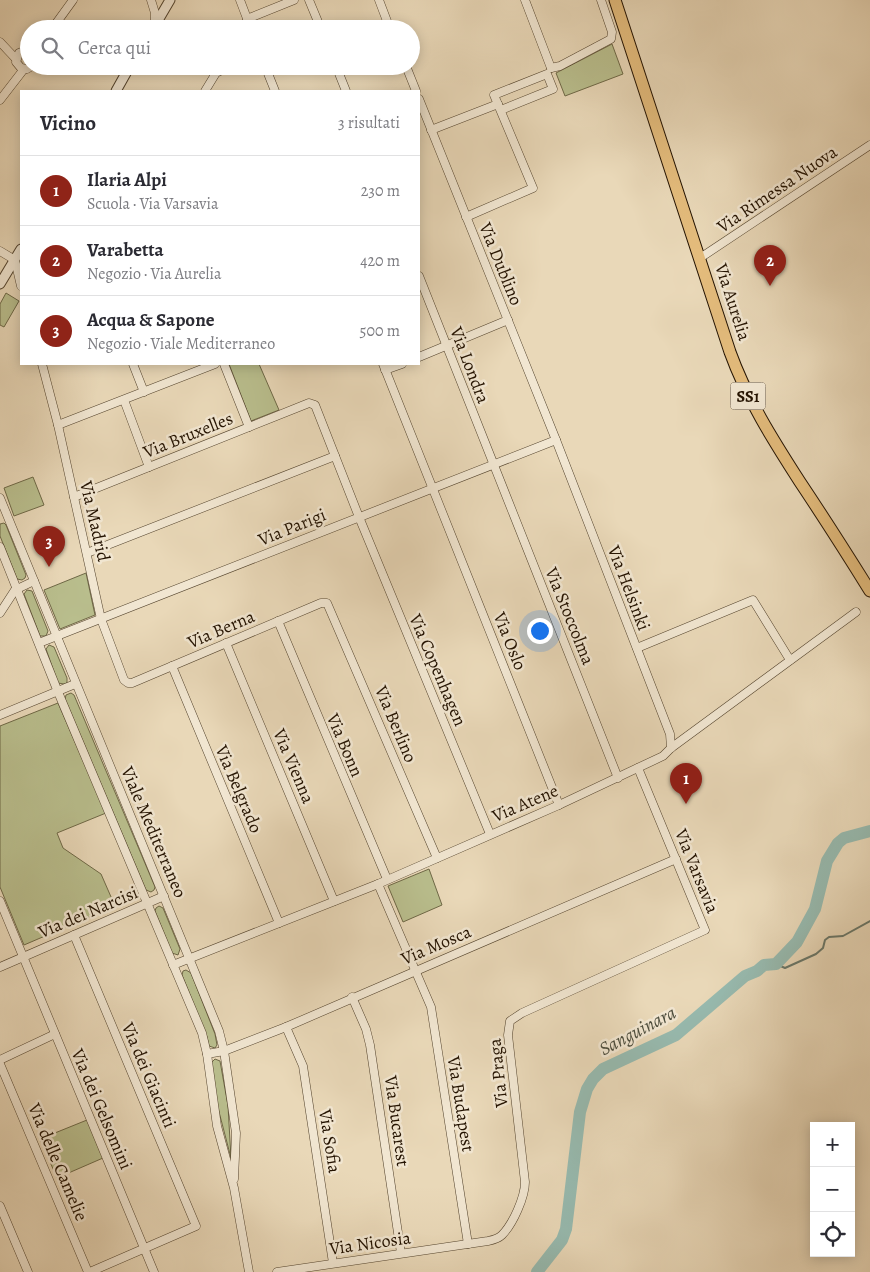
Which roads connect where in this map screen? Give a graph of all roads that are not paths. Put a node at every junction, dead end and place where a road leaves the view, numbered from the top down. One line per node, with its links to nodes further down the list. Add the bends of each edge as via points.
1 (72, 0): 12 (street)
2 (152, 0): 13 (street)
3 (170, 0): 14 (street)
4 (240, 0): 11 (street)
5 (294, 0): 11 (street)
6 (309, 0): 15 (street)
7 (379, 0): 16 (street)
8 (525, 0): 22 (street)
9 (601, 0): 22 (street, via 612,32 611,39)
10 (615, 0): 42 (main road, Via Aurelia / SS1)
11 (247, 19)
12 (58, 20)
13 (154, 20)
14 (158, 20)
15 (317, 20)
16 (387, 20)
17 (2, 44): 18 (street); 20 (street)
18 (20, 50)
19 (20, 56): 20 (street)
20 (16, 59): 21 (street)
21 (20, 67)
22 (549, 71): 36 (street, via 494,95); 36 (street, via 553,89)
23 (22, 75): 34 (street)
24 (125, 75): 29 (street)
25 (215, 75): 30 (street)
26 (269, 75): 31 (street)
27 (340, 75): 32 (street)
28 (410, 75): 33 (street)
29 (117, 90)
30 (205, 90)
31 (275, 90)
32 (346, 90)
33 (416, 90)
34 (0, 100)
35 (420, 102): 37 (street, Via Dublino)
36 (499, 107): 37 (street); 39 (street, via 533,188)
37 (431, 130): 39 (street, Via Dublino)
38 (870, 145): 42 (street, Via Rimessa Nuova)
39 (466, 217): 47 (street, Via Dublino)
40 (0, 251): 43 (street)
41 (20, 251): 43 (street)
42 (700, 258): 73 (main road, Via Aurelia / SS1, via 747,394 774,442)
43 (15, 260): 45 (street); 46 (street)
44 (420, 279): 48 (street, Via Londra)
45 (20, 282)
46 (0, 284)
47 (508, 320): 48 (street); 60 (street, Via Dublino)
48 (446, 346): 49 (street); 62 (street, Via Londra)
49 (420, 357)
50 (42, 365): 58 (street, Via Madrid)
51 (133, 365): 55 (street)
52 (212, 365): 55 (street)
53 (224, 365): 59 (street)
54 (384, 367): 64 (street, Via Oslo)
55 (144, 392): 56 (street)
56 (124, 400): 58 (street); 63 (street)
57 (314, 404): 59 (street, Via Bruxelles, via 309,403); 61 (street, Via Copenhagen)
58 (58, 425): 65 (street, Via Madrid)
59 (249, 427): 63 (street, Via Bruxelles)
60 (556, 440): 62 (street, Via Parigi); 82 (street, Via Helsinki)
61 (335, 456): 68 (street, Via Copenhagen); 70 (street)
62 (493, 464): 64 (street, Via Parigi); 91 (street, Via Stoccolma)
63 (149, 467): 65 (street, Via Bruxelles)
64 (432, 488): 68 (street, Via Parigi); 92 (street, Via Oslo)
65 (74, 497): 70 (street, Via Madrid)
66 (0, 498): 67 (street, Viale Mediterraneo)
67 (3, 516): 71 (street, Viale Mediterraneo)
68 (359, 517): 77 (street, Via Parigi); 93 (street, Via Copenhagen)
69 (0, 547): 72 (street, Viale Mediterraneo)
70 (86, 553): 77 (street, Via Madrid)
71 (34, 581): 72 (street); 79 (street, Viale Mediterraneo)
72 (17, 588): 76 (street); 80 (street, Viale Mediterraneo)
73 (870, 591)
74 (326, 603): 78 (street, Via Berna); 94 (street, Via Berlino)
75 (856, 612): 83 (street, Via Atene)
76 (0, 613)
77 (101, 619): 79 (street, Via Parigi); 85 (street, Via Madrid)
78 (278, 621): 81 (street, Via Berna); 96 (street, Via Bonn)
79 (57, 636): 80 (street, Via Parigi); 86 (street, Viale Mediterraneo)
80 (39, 643): 87 (street, Viale Mediterraneo)
81 (226, 643): 84 (street, Via Berna); 100 (street, Via Vienna)
82 (636, 648): 83 (street, via 753,600); 89 (street, Via Helsinki, via 670,734)
83 (790, 660): 89 (street, Via Atene)
84 (172, 666): 85 (street, Via Berna, via 132,683); 102 (street, Via Belgrado)
85 (127, 682)
86 (75, 684): 87 (street); 98 (street, Viale Mediterraneo)
87 (58, 692): 88 (street); 101 (street, Viale Mediterraneo)
88 (0, 715)
89 (671, 748): 90 (street, Via Atene, via 665,755)
90 (638, 768): 91 (street, Via Atene); 95 (street, Via Varsavia)
91 (618, 778): 92 (street, Via Atene)
92 (559, 804): 93 (street, Via Atene)
93 (490, 834): 94 (street, Via Atene)
94 (437, 858): 96 (street, Via Atene)
95 (676, 859): 103 (street, Via Varsavia); 109 (street, Via Mosca)
96 (386, 879): 97 (street, Via Atene)
97 (378, 884): 100 (street, Via Atene); 109 (street, Via Budapest)
98 (164, 896): 101 (street, Via dei Narcisi); 106 (street, Viale Mediterraneo)
99 (0, 901): 105 (street, Via dei Gelsomini)
100 (334, 901): 102 (street, Via Atene)
101 (147, 902): 104 (street, Via dei Narcisi); 107 (street, Viale Mediterraneo)
102 (279, 923): 106 (street, Via Atene)
103 (705, 930): 119 (street, Via Praga, via 510,1021 508,1036 525,1189 510,1225 501,1236)
104 (74, 935): 105 (street, Via dei Narcisi); 120 (street, Via dei Giacinti, via 196,1226)
105 (24, 956): 108 (street, Via dei Narcisi); 112 (street, Via dei Gelsomini)
106 (190, 958): 107 (street, Via Atene); 113 (street, Viale Mediterraneo, via 218,1028)
107 (173, 966): 114 (street, Viale Mediterraneo, via 202,1033)
108 (0, 967)
109 (416, 970): 110 (street, Via Mosca); 119 (street, Via Budapest, via 432,1013)
110 (352, 998): 111 (street, Via Mosca); 121 (street, Via Bucarest, via 370,1045)
111 (286, 1027): 113 (street, Via Mosca); 122 (street, Via Sofia, via 303,1068)
112 (55, 1034): 115 (street); 120 (street, Via dei Gelsomini)
113 (224, 1052): 114 (street, Via Mosca); 117 (street, Viale Mediterraneo, via 236,1133)
114 (207, 1054): 117 (street, Viale Mediterraneo, via 217,1126)
115 (0, 1060)
116 (0, 1064): 124 (street, Via delle Camelie)
117 (234, 1188): 126 (street, Viale Mediterraneo)
118 (0, 1206): 123 (street)
119 (468, 1244): 121 (street, Via Nicosia)
120 (144, 1249): 124 (street); 125 (street, Via dei Gelsomini)
121 (401, 1253): 122 (street, Via Nicosia)
122 (334, 1263): 127 (street, Via Nicosia)
123 (28, 1272)
124 (89, 1272)
125 (154, 1272)
126 (249, 1272)
127 (277, 1272)

